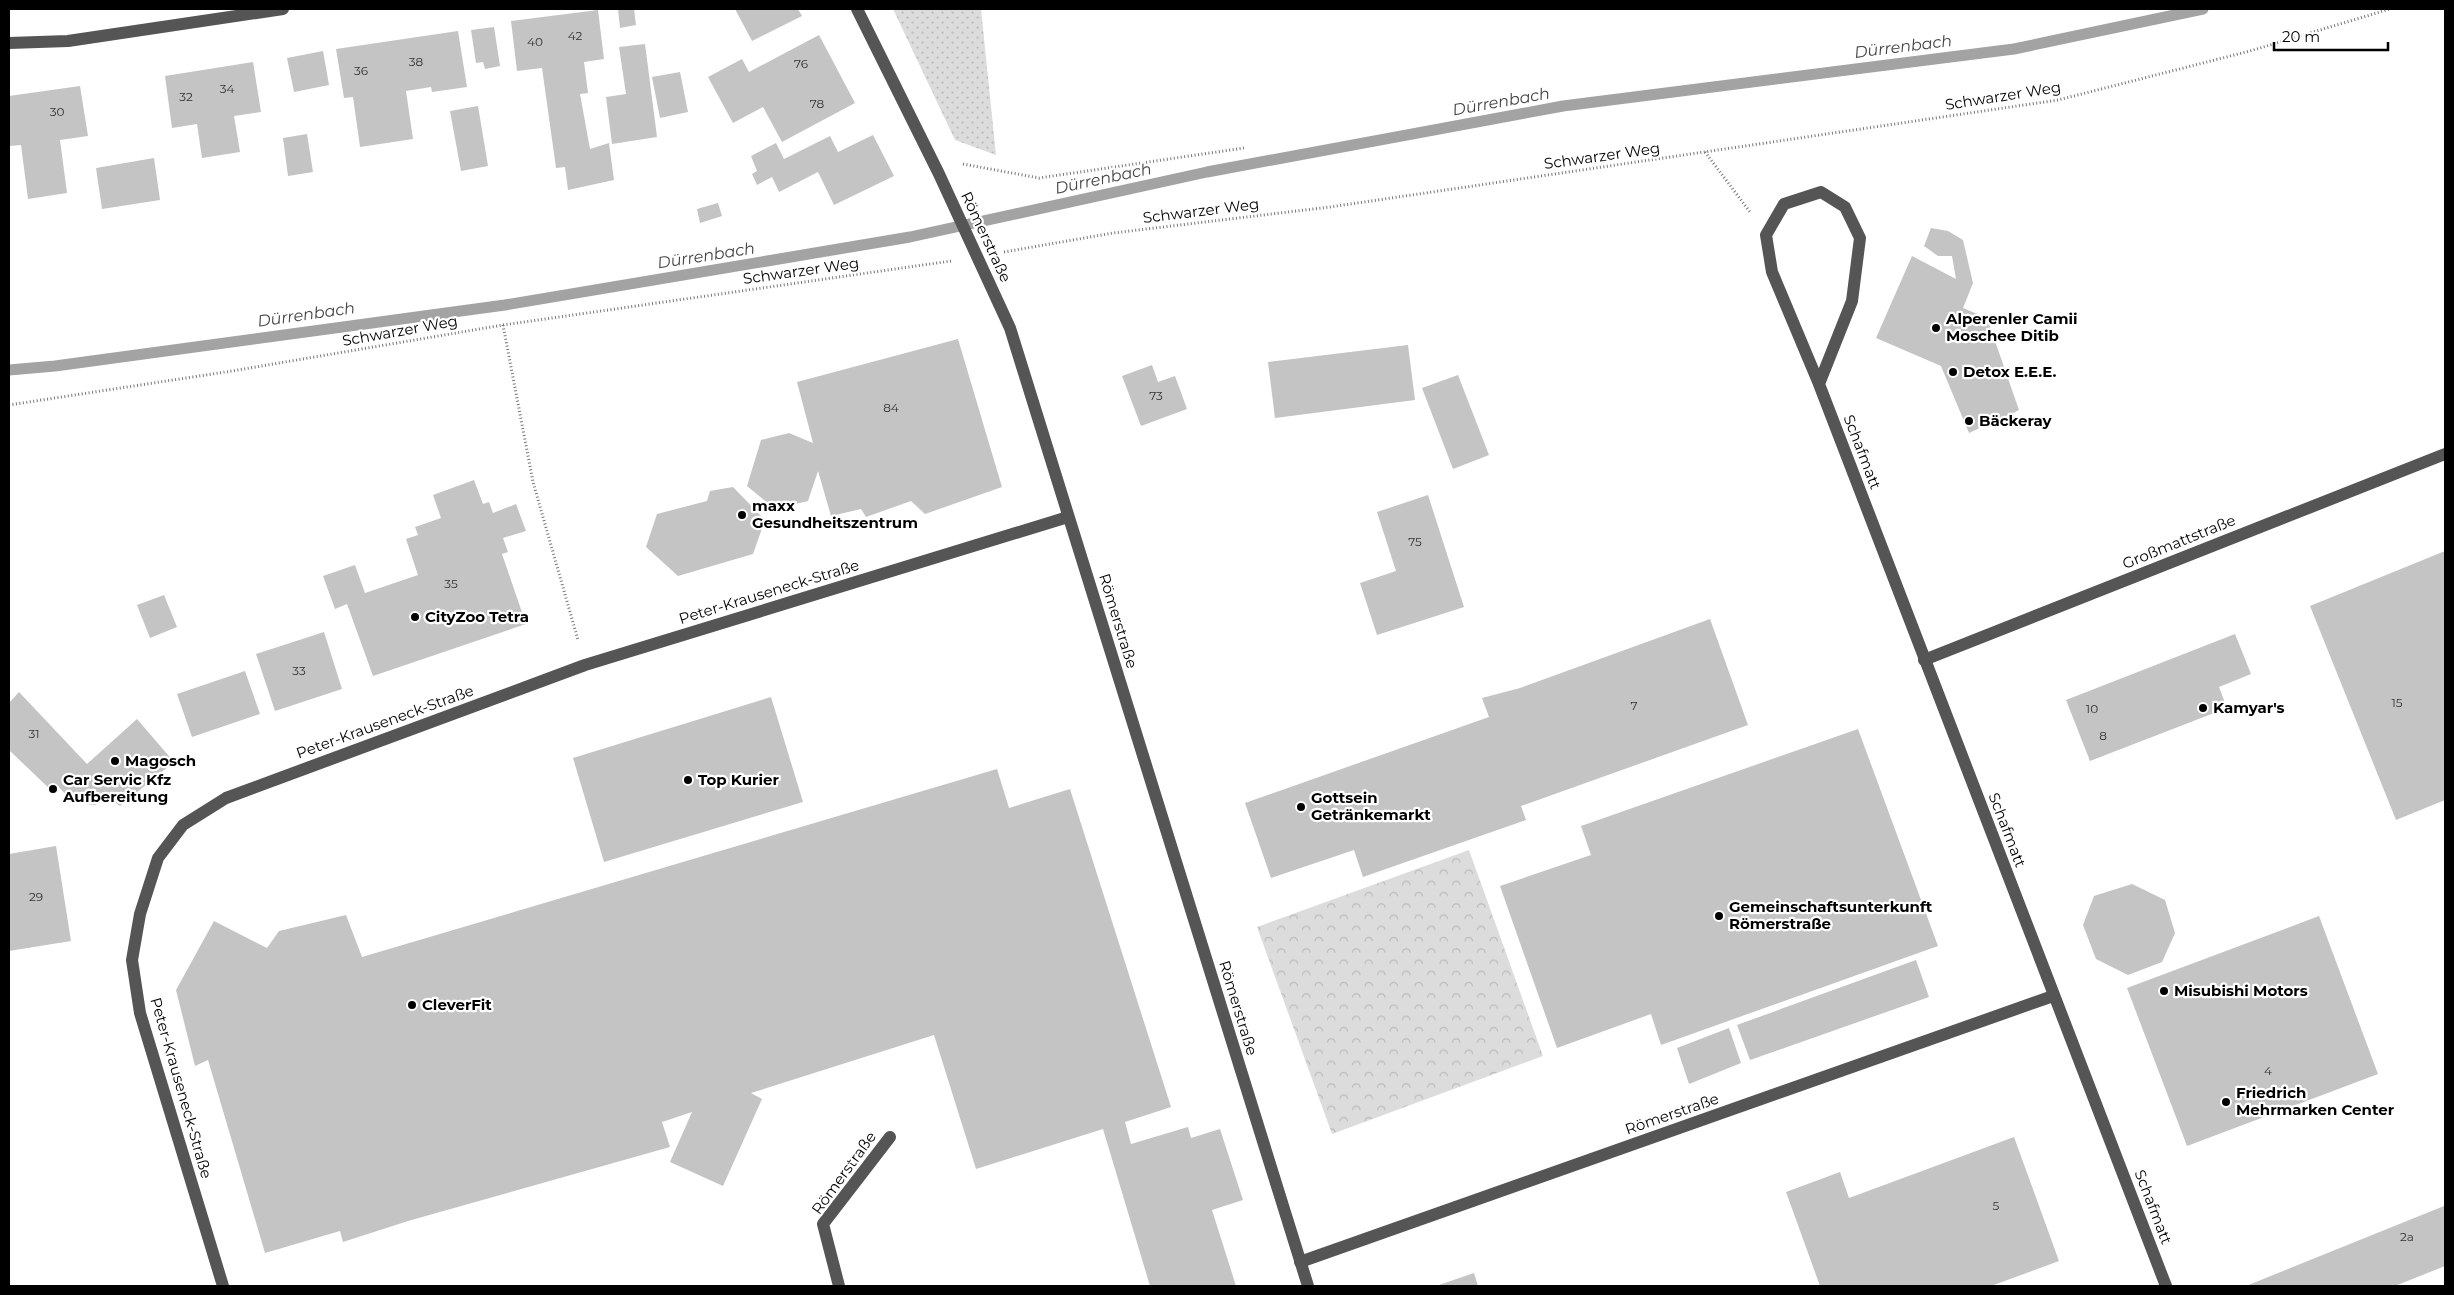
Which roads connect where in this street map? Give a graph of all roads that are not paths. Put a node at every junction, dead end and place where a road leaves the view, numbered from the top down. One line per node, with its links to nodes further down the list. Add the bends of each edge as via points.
1 (283, 9): 3 (street, via 68,41)
2 (857, 9): 6 (street, Römerstraße, via 939,174 1010,328)
3 (9, 43)
4 (1819, 384): 4 (street, Schafmatt, via 1852,301 1860,238 1845,206 1821,192 1784,204 1766,234 1772,272); 7 (street, Schafmatt)
5 (2445, 454): 7 (street, Großmattstraße)
6 (1068, 517): 10 (street, Römerstraße); 11 (street, Peter-Krauseneck-Straße, via 585,665 226,798 183,825 158,858 140,914 132,960 140,1013)
7 (1924, 660): 8 (street, Schafmatt)
8 (2054, 996): 10 (street, Römerstraße); 14 (street, Schafmatt)
9 (890, 1137): 12 (street, Römerstraße, via 823,1224)
10 (1300, 1262): 13 (street, Römerstraße)
11 (223, 1286)
12 (838, 1286)
13 (1308, 1286)
14 (2166, 1286)

